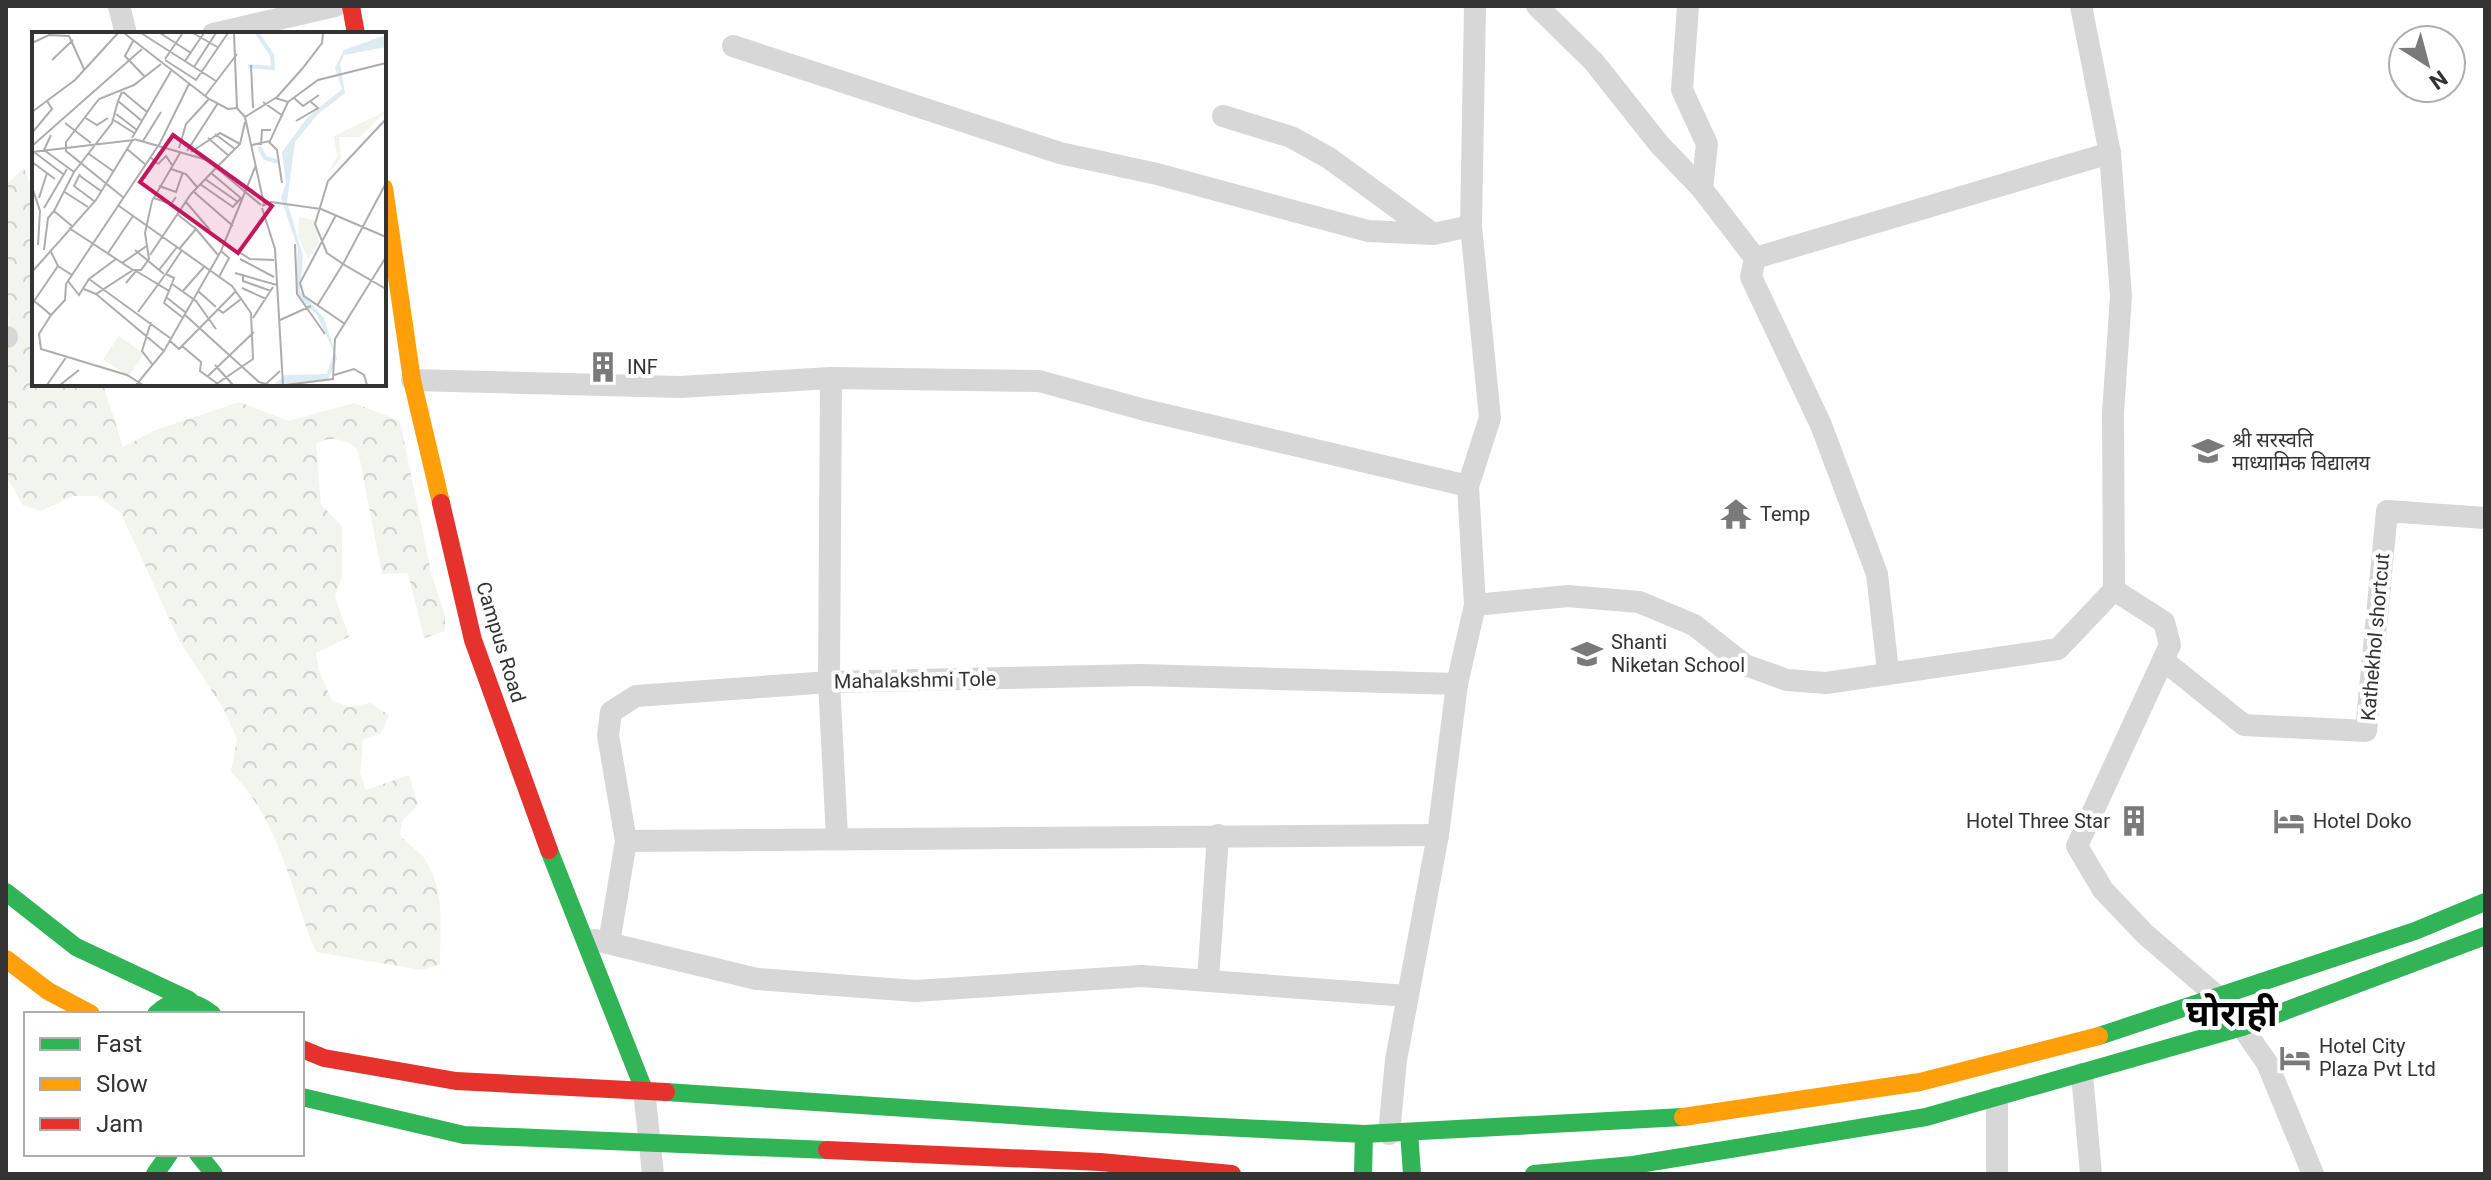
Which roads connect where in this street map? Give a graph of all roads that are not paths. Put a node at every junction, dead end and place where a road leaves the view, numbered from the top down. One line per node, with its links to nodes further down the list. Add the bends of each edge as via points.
1 (119, 6): 8 (street)
2 (335, 6): 9 (street)
3 (351, 6): 10 (main road)
4 (1475, 6): 16 (street)
5 (1537, 6): 14 (street, via 1594,62)
6 (1688, 6): 14 (street, via 1682,90 1707,144)
7 (2081, 6): 13 (street)
8 (126, 32)
9 (222, 32)
10 (356, 32)
11 (733, 46): 17 (street, via 1060,153 1368,231)
12 (1223, 116): 17 (street, via 1291,137 1316,151)
13 (2110, 153): 19 (street); 24 (street, via 2121,296 2113,413)
14 (1702, 189): 19 (street)
15 (386, 210): 18 (main road, Campus Road)
16 (1471, 226): 17 (street); 22 (street, via 1490,418)
17 (1433, 234)
18 (390, 254): 21 (main road, Campus Road)
19 (1755, 258): 27 (street, via 1751,277 1821,425 1877,574)
20 (831, 378): 21 (street, via 680,387); 22 (street, via 1039,381); 28 (street)
21 (412, 380): 36 (main road, Campus Road, via 473,640)
22 (1468, 486): 25 (street)
23 (2485, 518): 26 (street, Kathekhol shortcut, via 2387,511 2366,731 2244,725)
24 (2114, 590): 26 (street, via 2164,622 2170,645); 27 (street, via 2058,649)
25 (1475, 605): 27 (street, via 1568,596 1639,602 1694,625 1745,665 1787,680 1826,683); 29 (street)
26 (2163, 660): 42 (street, via 2077,846 2103,890)
27 (1888, 671)
28 (829, 682): 29 (street, Mahalakshmi Tole, via 1141,675); 32 (street); 33 (street, Mahalakshmi Tole, via 636,696 611,712 608,735)
29 (1457, 684): 31 (street)
30 (1218, 835): 31 (street); 32 (street); 40 (street)
31 (1438, 835): 41 (street)
32 (837, 837): 33 (street)
33 (626, 841): 38 (street, Mahalakshmi Tole)
34 (6, 892): 43 (main road, via 76,947)
35 (2485, 902): 42 (main road)
36 (580, 936): 38 (street); 50 (main road, Campus Road)
37 (2485, 936): 47 (main road)
38 (609, 943): 40 (street, via 757,979 915,991 1142,976)
39 (6, 959): 44 (main road)
40 (1208, 980): 41 (street)
41 (1407, 996): 54 (street, via 1396,1060)
42 (2219, 997): 47 (main road); 47 (main road); 54 (main road, via 2096,1037 1920,1082 1653,1121)
43 (189, 1000): 45 (main road, via 175,1001); 46 (main road)
44 (87, 1012)
45 (159, 1012)
46 (209, 1012)
47 (2241, 1027): 49 (main road); 70 (street, via 2267,1063)
48 (304, 1050): 50 (main road, via 456,1081)
49 (2082, 1074): 52 (main road); 69 (street)
50 (644, 1090): 53 (main road); 56 (street)
51 (304, 1097): 56 (main road, via 464,1135)
52 (1997, 1098): 60 (main road, via 1926,1117); 68 (street)
53 (1100, 1121): 55 (main road); 59 (street)
54 (1399, 1133): 55 (main road); 66 (main road)
55 (1364, 1134): 65 (main road)
56 (649, 1142): 59 (main road); 63 (street)
57 (168, 1156): 61 (main road)
58 (200, 1156): 62 (main road)
59 (1100, 1168): 64 (main road)
60 (1633, 1170): 67 (main road)
61 (155, 1174)
62 (214, 1174)
63 (653, 1174)
64 (1232, 1174)
65 (1363, 1174)
66 (1412, 1174)
67 (1534, 1174)
68 (1997, 1174)
69 (2091, 1174)
70 (2313, 1174)

